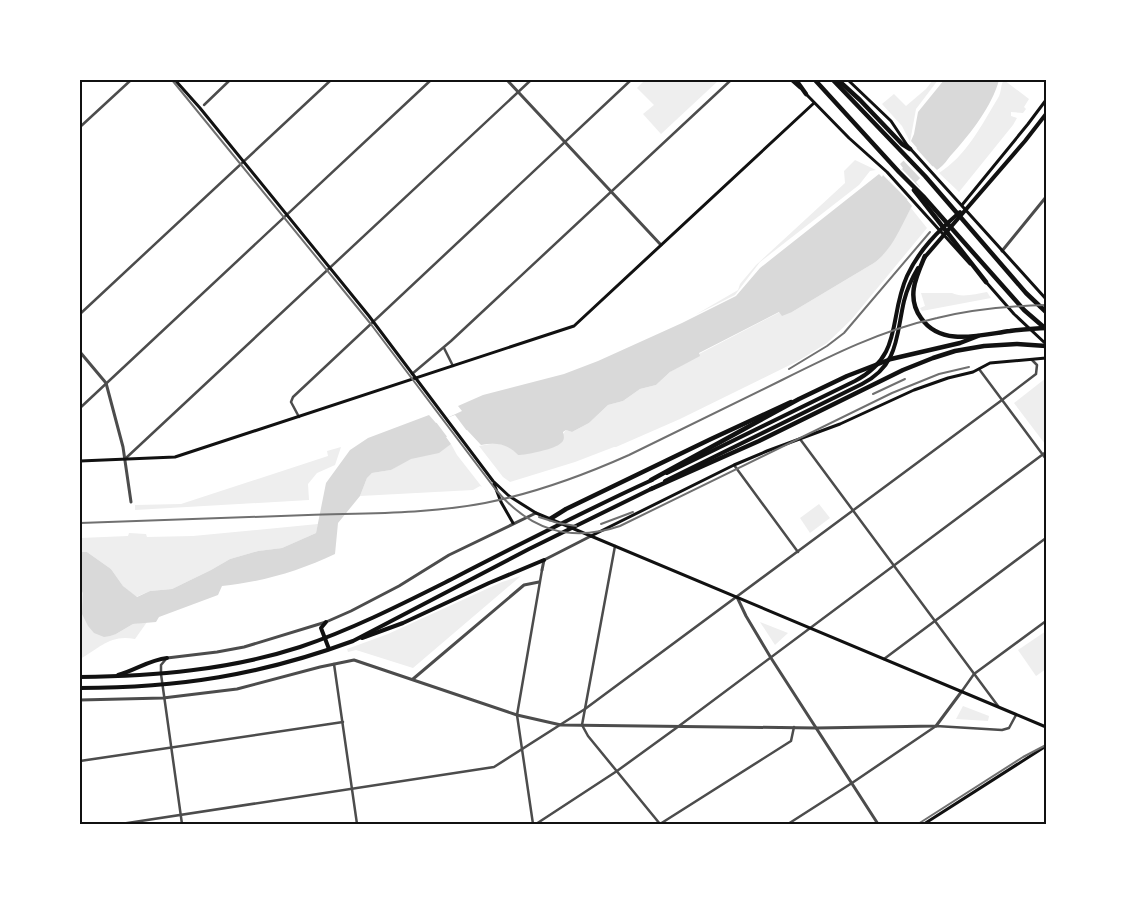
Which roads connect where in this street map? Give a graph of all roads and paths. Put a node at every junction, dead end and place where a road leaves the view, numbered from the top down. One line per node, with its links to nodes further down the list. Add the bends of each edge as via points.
1 (131, 80): 23 (street)
2 (175, 80): 26 (main road)
3 (230, 80): 21 (street)
4 (331, 80): 26 (street)
5 (431, 80): 32 (street)
6 (507, 80): 16 (street)
7 (531, 80): 16 (street)
8 (631, 80): 24 (street)
9 (731, 80): 27 (street)
10 (791, 80): 17 (main road)
11 (796, 80): 17 (highway)
12 (815, 80): 28 (highway)
13 (833, 80): 20 (highway)
14 (838, 80): 20 (highway)
15 (848, 80): 25 (main road, via 891,121)
16 (518, 92): 24 (street); 36 (street)
17 (806, 94): 19 (main road)
18 (1046, 100): 31 (main road)
19 (814, 103): 33 (main road); 37 (main road, via 887,172)
20 (860, 103): 25 (highway); 40 (highway)
21 (204, 105)
22 (1046, 114): 30 (main road)
23 (80, 127)
24 (565, 142): 27 (street); 42 (street)
25 (908, 147): 31 (main road)
26 (244, 162): 32 (main road); 41 (street)
27 (612, 191): 33 (street); 46 (street)
28 (922, 197): 37 (highway); 43 (highway, via 1011,295)
29 (1046, 197): 34 (street)
30 (973, 200): 35 (main road); 39 (main road, via 923,249 902,289)
31 (962, 205): 34 (main road)
32 (287, 215): 36 (main road); 54 (street)
33 (661, 245): 50 (main road, via 574,326)
34 (1002, 251): 38 (main road)
35 (926, 256): 39 (main road); 44 (highway, via 913,292 914,306 924,322 939,334)
36 (330, 268): 42 (main road); 62 (street)
37 (986, 282): 45 (main road)
38 (1046, 299)
39 (900, 306): 65 (main road, via 887,351 875,368 855,381); 67 (main road, via 898,337 893,352 877,374)
40 (1046, 312)
41 (80, 314)
42 (373, 321): 52 (main road); 58 (street, via 293,398 291,402)
43 (1046, 328): 44 (highway)
44 (978, 336): 55 (highway, via 874,365)
45 (1046, 345): 67 (highway, via 1001,345 961,350 920,362 759,441)
46 (444, 348): 50 (street); 52 (street)
47 (80, 352): 54 (street)
48 (1028, 358): 49 (main road); 51 (main road, via 993,362); 56 (street, via 1037,365 1036,374)
49 (1046, 358)
50 (453, 366): 53 (main road)
51 (979, 369): 56 (street); 59 (main road, via 914,390 840,424)
52 (412, 374): 53 (main road)
53 (416, 378): 58 (main road); 66 (main road)
54 (106, 383): 57 (street); 62 (street)
55 (799, 400): 65 (highway); 71 (highway, via 711,439)
56 (1002, 400): 60 (street); 69 (street)
57 (80, 408)
58 (299, 416): 62 (main road, via 175,457)
59 (800, 438): 64 (main road); 69 (street)
60 (1044, 453): 61 (street); 78 (street)
61 (1046, 458)
62 (125, 459): 63 (main road); 68 (street)
63 (80, 461)
64 (734, 465): 73 (main road); 76 (street)
65 (651, 480): 86 (main road, via 373,618)
66 (498, 488): 70 (main road); 72 (main road)
67 (651, 489): 87 (main road, via 516,555)
68 (132, 502)
69 (854, 511): 76 (street); 78 (street)
70 (536, 513): 71 (main road); 72 (street)
71 (551, 519): 73 (main road)
72 (513, 523): 84 (street, via 444,558 392,590)
73 (591, 536): 75 (main road); 77 (street)
74 (1046, 538): 82 (street)
75 (615, 546): 81 (main road); 104 (street)
76 (798, 552): 81 (street)
77 (544, 560): 79 (street); 87 (main road, via 382,632)
78 (894, 565): 82 (street); 85 (street)
79 (542, 570): 80 (street)
80 (540, 582): 97 (street, via 524,585); 105 (street)
81 (737, 597): 85 (main road); 90 (street); 104 (street)
82 (935, 620): 91 (street); 94 (street)
83 (1046, 621): 94 (street)
84 (326, 622): 86 (main road, via 322,628); 89 (street, via 235,648)
85 (810, 628): 90 (street); 91 (main road)
86 (325, 638): 88 (main road); 93 (main road, via 258,658)
87 (353, 641): 88 (main road)
88 (329, 649): 98 (main road, via 256,670)
89 (168, 658): 93 (street, via 162,665); 95 (main road, via 151,660 134,670)
90 (771, 658): 110 (street); 114 (street)
91 (884, 659): 100 (main road)
92 (334, 664): 97 (street, via 354,660); 101 (street, via 237,689); 107 (street)
93 (161, 674): 95 (main road); 98 (street)
94 (974, 674): 100 (street); 103 (street)
95 (113, 676): 96 (main road)
96 (80, 677)
97 (412, 680): 105 (street)
98 (162, 686): 99 (main road); 101 (street)
99 (80, 688)
100 (962, 691): 103 (main road); 111 (street)
101 (163, 698): 102 (street); 116 (street)
102 (80, 700)
103 (998, 707): 106 (main road)
104 (585, 709): 108 (street); 109 (street)
105 (517, 715): 109 (street); 117 (street)
106 (1016, 715): 111 (street, via 1009,728 1002,730); 113 (main road)
107 (343, 722): 116 (street); 121 (street)
108 (582, 724): 109 (street); 110 (street); 119 (street)
109 (561, 725): 117 (street)
110 (679, 726): 112 (street); 119 (street)
111 (936, 726): 114 (street); 120 (street)
112 (794, 727): 114 (street); 127 (street, via 791,741)
113 (1046, 727)
114 (816, 728): 120 (street)
115 (1046, 746): 130 (main road)
116 (170, 748): 118 (street); 122 (street)
117 (522, 751): 121 (street, via 494,767); 126 (street)
118 (80, 761)
119 (617, 771): 126 (street); 127 (street)
120 (852, 783): 128 (street); 129 (street)
121 (352, 789): 122 (street); 125 (street)
122 (181, 815): 123 (street); 124 (street)
123 (121, 824)
124 (182, 824)
125 (357, 824)
126 (534, 824)
127 (660, 824)
128 (788, 824)
129 (878, 824)
130 (924, 824)

